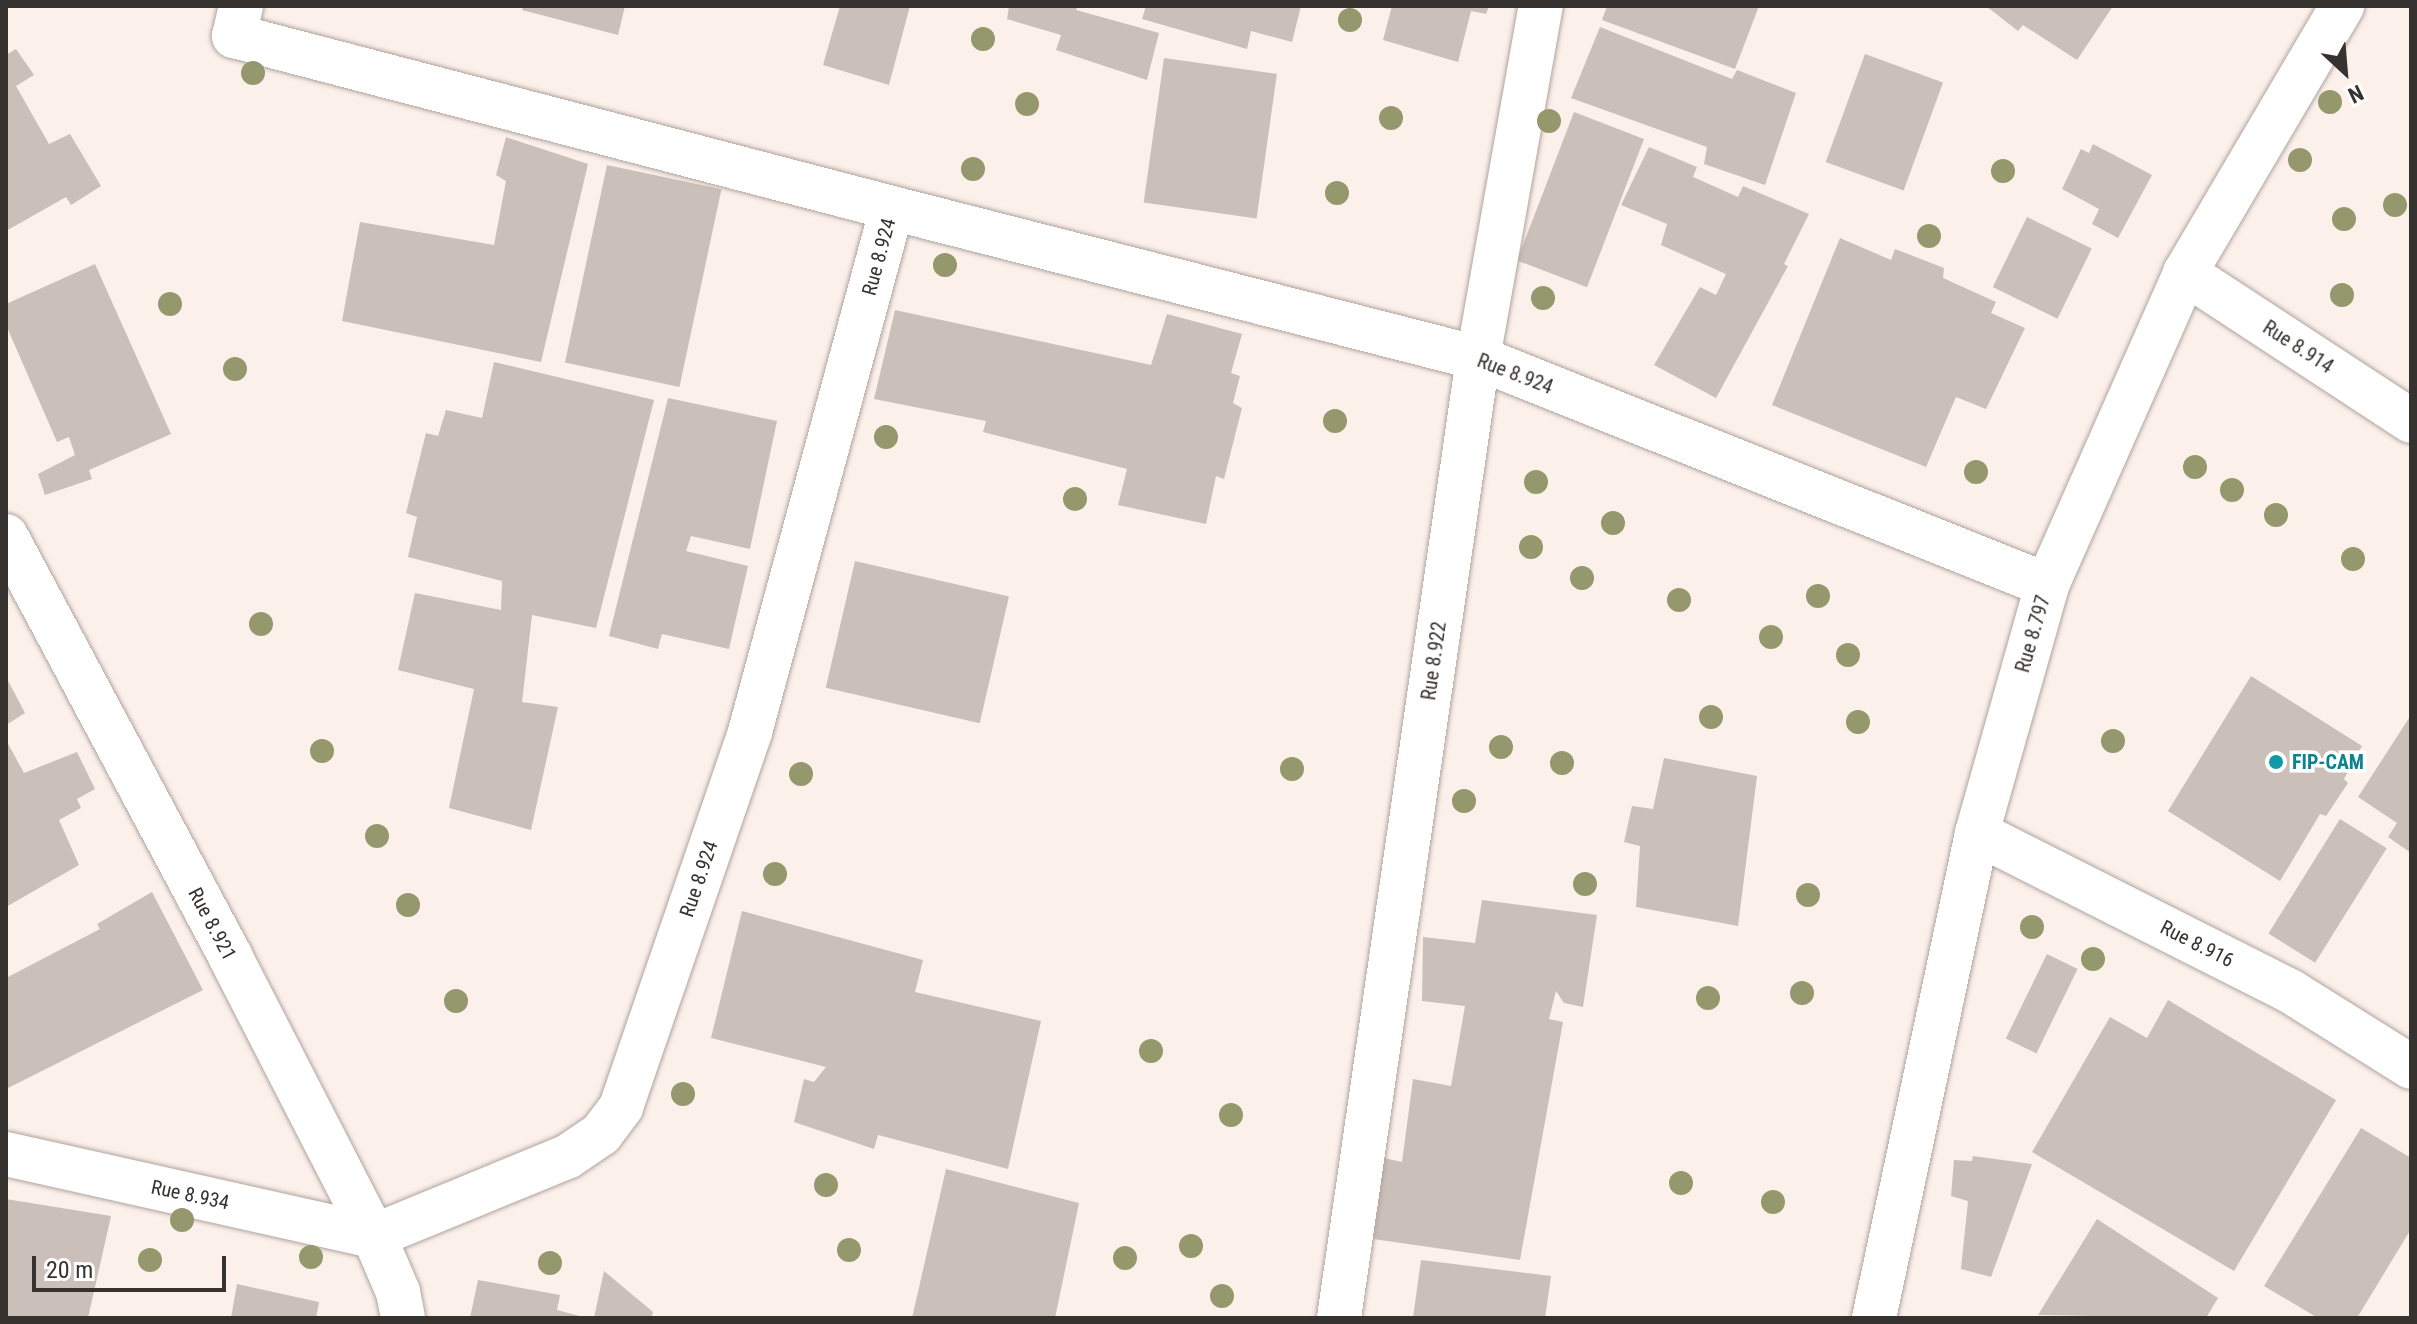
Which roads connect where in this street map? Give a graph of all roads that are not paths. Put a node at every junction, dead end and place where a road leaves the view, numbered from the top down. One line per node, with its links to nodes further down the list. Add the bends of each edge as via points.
1 (241, 6): 4 (street, via 234,36 269,47)
2 (1541, 6): 6 (street, Rue 8.922)
3 (2342, 6): 5 (street, Rue 8.797)
4 (892, 208): 6 (street, Rue 8.924); 13 (street, Rue 8.924, via 750,732 621,1107 601,1134 567,1157)
5 (2185, 273): 7 (street, Rue 8.914); 9 (street, Rue 8.797)
6 (1478, 358): 9 (street, Rue 8.924); 15 (street, Rue 8.922)
7 (2411, 421)
8 (6, 536): 13 (street, Rue 8.921)
9 (2047, 585): 10 (street, Rue 8.797)
10 (1977, 833): 11 (street, Rue 8.916, via 2290,991); 16 (street, Rue 8.797)
11 (2411, 1067)
12 (6, 1154): 13 (street, Rue 8.934)
13 (374, 1236): 14 (street, Rue 8.921)
14 (403, 1318)
15 (1339, 1318)
16 (1874, 1318)

